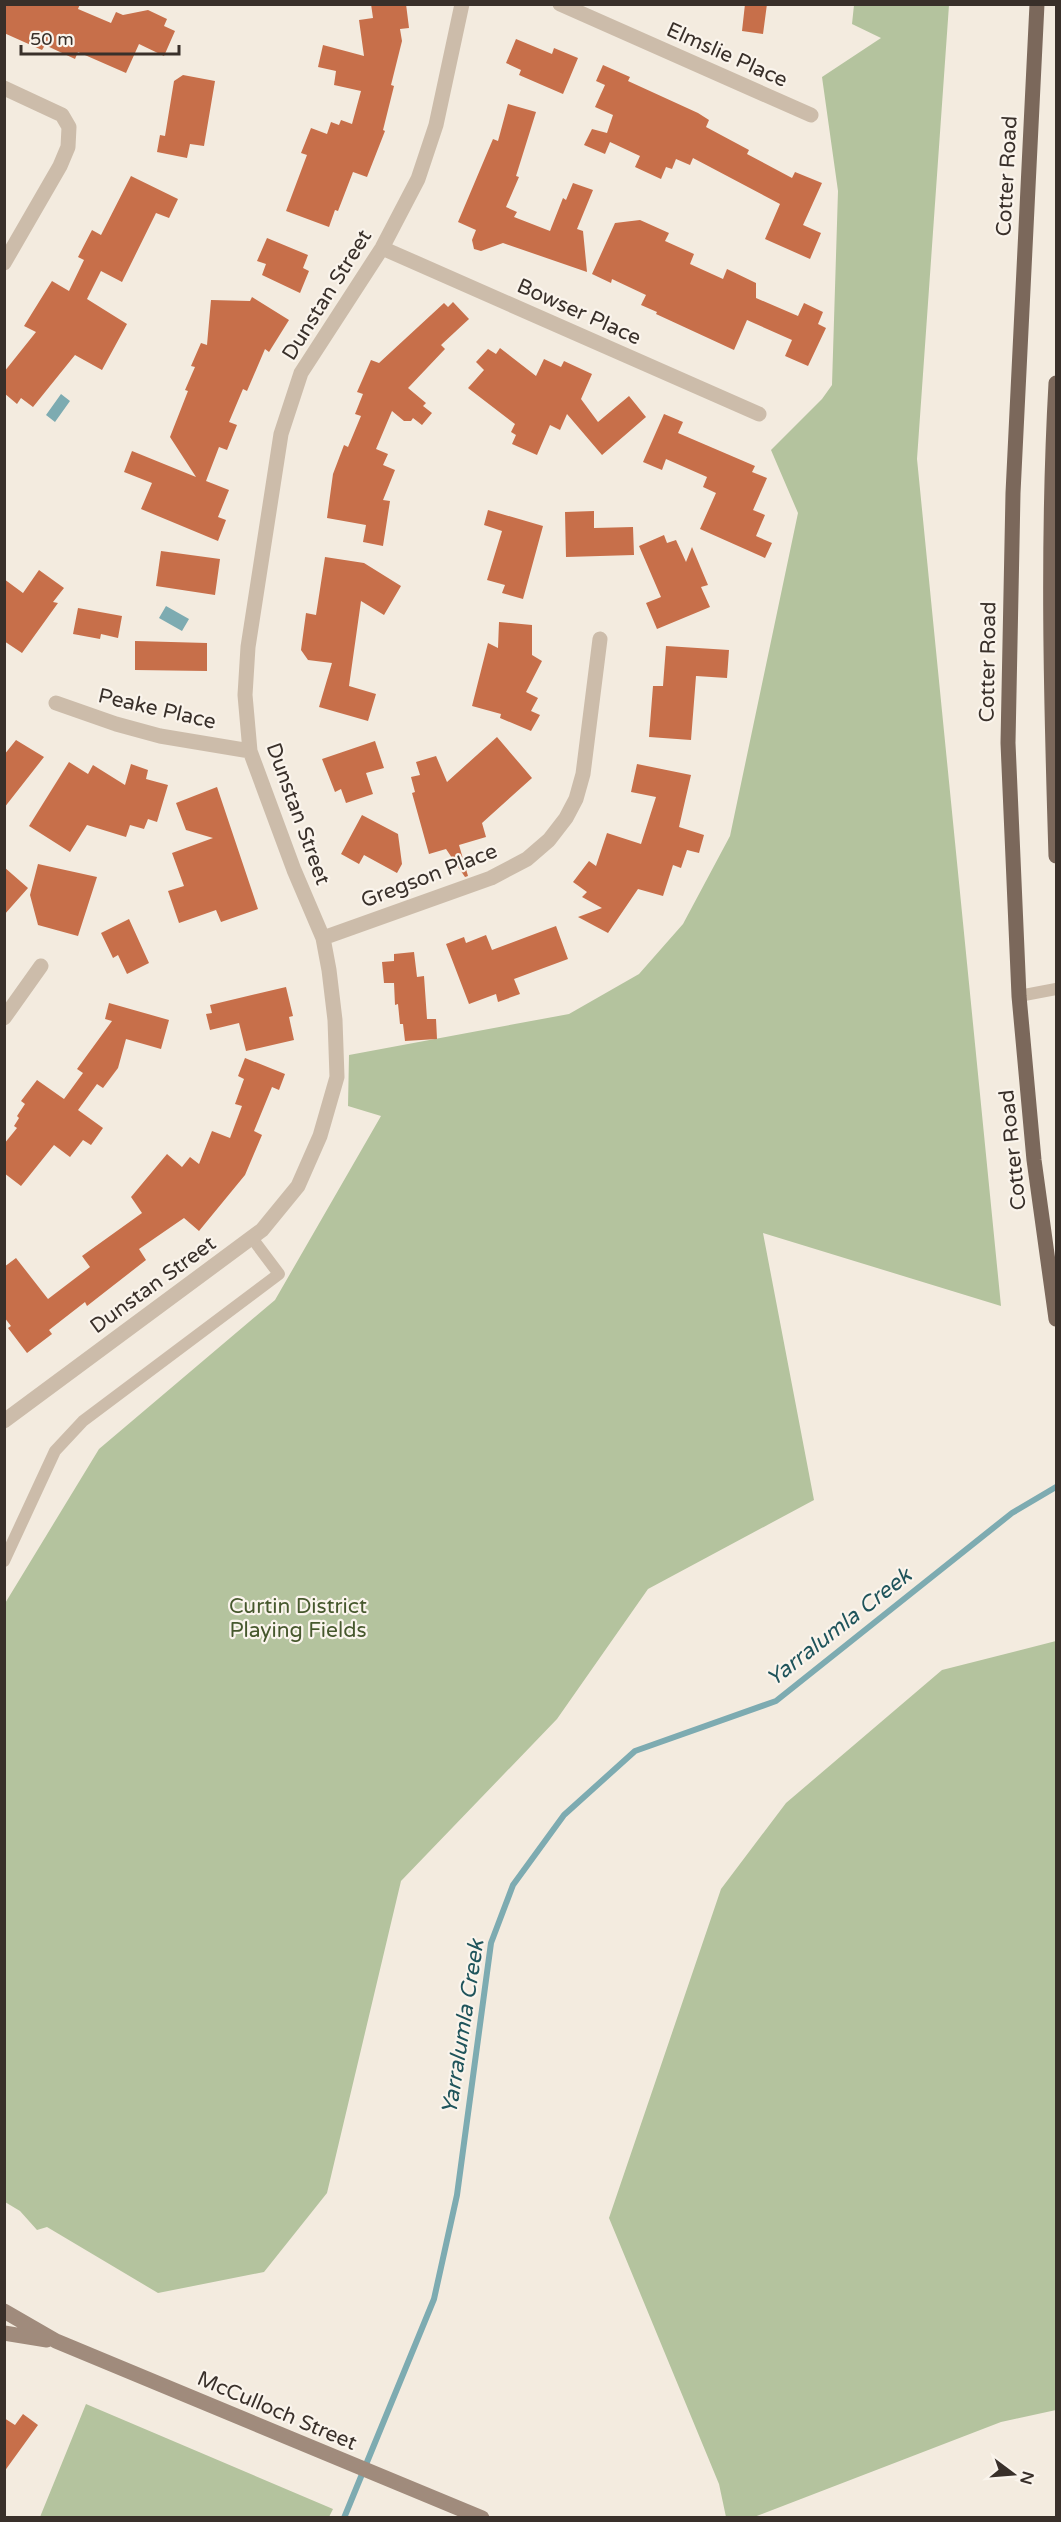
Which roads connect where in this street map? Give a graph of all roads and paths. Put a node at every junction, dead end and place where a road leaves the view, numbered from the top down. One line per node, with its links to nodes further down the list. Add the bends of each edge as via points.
1 (462, 4): 6 (street, Dunstan Street, via 436,125 418,179)
2 (560, 4): 5 (street, Elmslie Place)
3 (1036, 4): 17 (main road, Cotter Road, via 1013,493 1008,731)
4 (4, 88): 7 (street, via 62,115 69,127 68,147 60,166)
5 (811, 115)
6 (382, 248): 9 (street, Bowser Place); 12 (street, Dunstan Street, via 302,373 282,434 248,647 245,695)
7 (4, 263)
8 (1056, 383): 13 (main road, via 1050,689)
9 (759, 414)
10 (600, 639): 14 (street, Gregson Place, via 583,774 576,799 549,840 527,859 491,878)
11 (56, 703): 12 (street, Peake Place, via 160,736)
12 (250, 750): 14 (street, Dunstan Street)
13 (1056, 856)
14 (323, 938): 19 (street, Dunstan Street, via 335,1020 337,1077 320,1136 298,1186)
15 (41, 966): 18 (street)
16 (1056, 989): 17 (lane)
17 (1019, 996): 20 (main road, Cotter Road, via 1034,1160)
18 (4, 1018)
19 (252, 1238): 21 (street, Dunstan Street); 22 (lane, via 279,1274 83,1421 55,1451)
20 (1056, 1319)
21 (6, 1417)
22 (4, 1561)
23 (4, 2311): 25 (main road, McCulloch Street)
24 (4, 2333): 25 (main road, McCulloch Street)
25 (56, 2341): 26 (main road, McCulloch Street)
26 (482, 2517)

